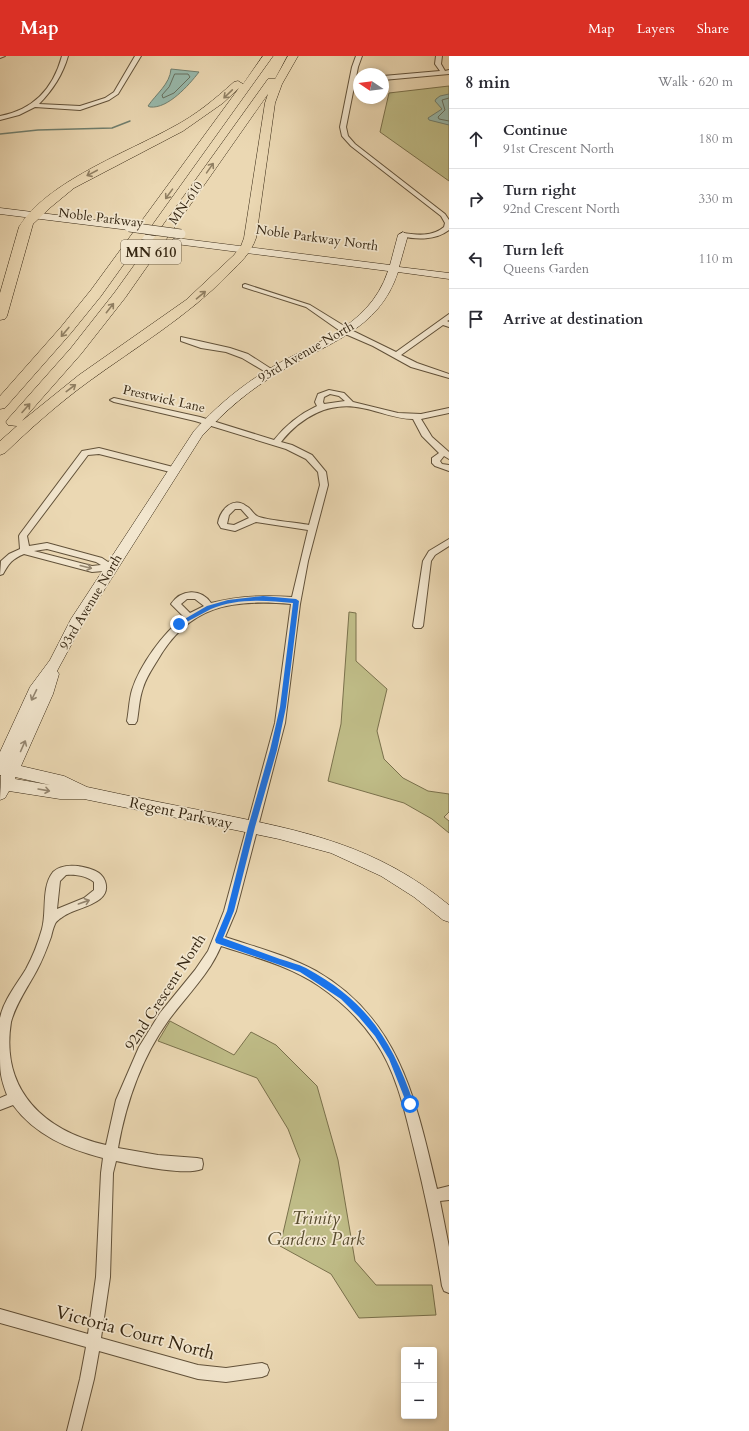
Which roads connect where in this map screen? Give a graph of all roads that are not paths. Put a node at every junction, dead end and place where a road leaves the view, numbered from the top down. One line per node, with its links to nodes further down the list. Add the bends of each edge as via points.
1 (65, 56): 12 (street, via 58,76)
2 (138, 56): 12 (street, via 111,98 80,108)
3 (267, 56): 16 (highway, one-way to 16, via 225,97 202,115 168,136 81,179 60,193); 35 (highway, MN-610 / MN 610, one-way to 35, via 96,293)
4 (289, 56): 40 (highway, MN-610 / MN 610, one-way to 4, via 61,369 120,295)
5 (293, 56): 18 (highway, via 272,98 273,120 261,205 253,217)
6 (359, 56): 8 (street)
7 (439, 56): 9 (street, via 438,64)
8 (357, 68)
9 (446, 72): 10 (street)
10 (389, 77)
11 (353, 90): 17 (street, 93rd Avenue North, via 343,127 345,136 443,215 448,223 447,228 438,234)
12 (34, 105): 13 (street)
13 (0, 118)
14 (0, 211): 16 (street, Noble Parkway)
15 (0, 218): 16 (street, Noble Parkway)
16 (31, 219): 18 (street, Noble Parkway); 19 (highway)
17 (403, 235): 20 (street, 93rd Avenue North)
18 (247, 246): 20 (street, Noble Parkway North); 42 (highway, one-way to 18, via 63,394 199,296 222,275)
19 (19, 249): 24 (highway, via 7,266); 25 (highway)
20 (395, 265): 21 (street, Noble Parkway North); 22 (street, Noble Parkway North); 28 (street, 93rd Avenue North, via 381,299)
21 (449, 270)
22 (449, 276)
23 (245, 286): 28 (street, via 308,306)
24 (0, 290)
25 (0, 316)
26 (449, 316): 27 (street)
27 (445, 323): 30 (street)
28 (346, 331): 30 (street); 31 (street, 93rd Avenue North)
29 (184, 339): 31 (street, via 245,356)
30 (396, 355): 32 (street, via 427,370)
31 (272, 372): 39 (street, 93rd Avenue North, via 233,398)
32 (449, 376)
33 (114, 400): 39 (street, Prestwick Lane)
34 (351, 404): 36 (street); 36 (street, via 345,395 331,392 321,396); 38 (street, via 394,415)
35 (0, 405)
36 (321, 406): 41 (street, via 291,426)
37 (449, 410): 38 (street)
38 (416, 417): 43 (street, via 426,436)
39 (208, 422): 41 (street, Prestwick Lane); 45 (street, 93rd Avenue North)
40 (0, 437)
41 (276, 443): 46 (street, Prestwick Lane, via 310,458 317,465)
42 (0, 450)
43 (446, 454): 44 (street, via 435,461 440,467)
44 (449, 468)
45 (174, 470): 50 (street, via 99,451 84,453 24,536); 51 (street, 93rd Avenue North)
46 (324, 481): 48 (street, 92nd Crescent North)
47 (255, 519): 48 (street)
48 (313, 528): 53 (street, 92nd Crescent North)
49 (449, 542): 56 (street, via 432,553 427,561)
50 (25, 551): 51 (street, one-way to 51, via 92,569); 51 (street, via 46,546 99,560); 52 (street, via 4,562)
51 (111, 568): 58 (street, 93rd Avenue North, via 76,623 55,663 46,694)
52 (0, 572)
53 (296, 601): 54 (street, via 246,599); 59 (street, 92nd Crescent North, via 283,707 274,750)
54 (209, 607): 55 (street); 55 (street, via 206,600 197,595 183,596 176,604)
55 (188, 617): 57 (street, via 171,632 154,656 137,690)
56 (418, 626)
57 (132, 722)
58 (3, 776): 59 (street, Regent Parkway, via 60,793 84,793)
59 (251, 827): 60 (street, Regent Parkway, via 344,852 404,882); 62 (street, 92nd Crescent North, via 230,911)
60 (446, 907)
61 (50, 920): 61 (street, one-way to 61, via 66,908 95,898 100,888 100,882 96,877 75,870 60,873 54,884); 63 (street, via 36,960 13,1000 5,1022 1,1042)
62 (219, 940): 66 (street, 92nd Crescent North, via 199,974 164,1017 143,1051 122,1100); 69 (street, via 303,970 343,996 378,1033 401,1077 410,1104)
63 (1, 1064): 64 (street)
64 (15, 1098): 65 (street); 66 (street, via 30,1118 58,1136 74,1144)
65 (0, 1104)
66 (110, 1153): 67 (street, via 153,1162); 72 (street, 92nd Crescent North, via 106,1180 103,1277)
67 (197, 1164)
68 (449, 1193): 69 (street)
69 (432, 1196): 70 (street)
70 (449, 1286)
71 (0, 1316): 72 (street, Victoria Court North)
72 (94, 1342): 73 (street, Victoria Court North, via 198,1372 226,1375); 74 (street, 92nd Crescent North)
73 (262, 1370)
74 (74, 1431)

